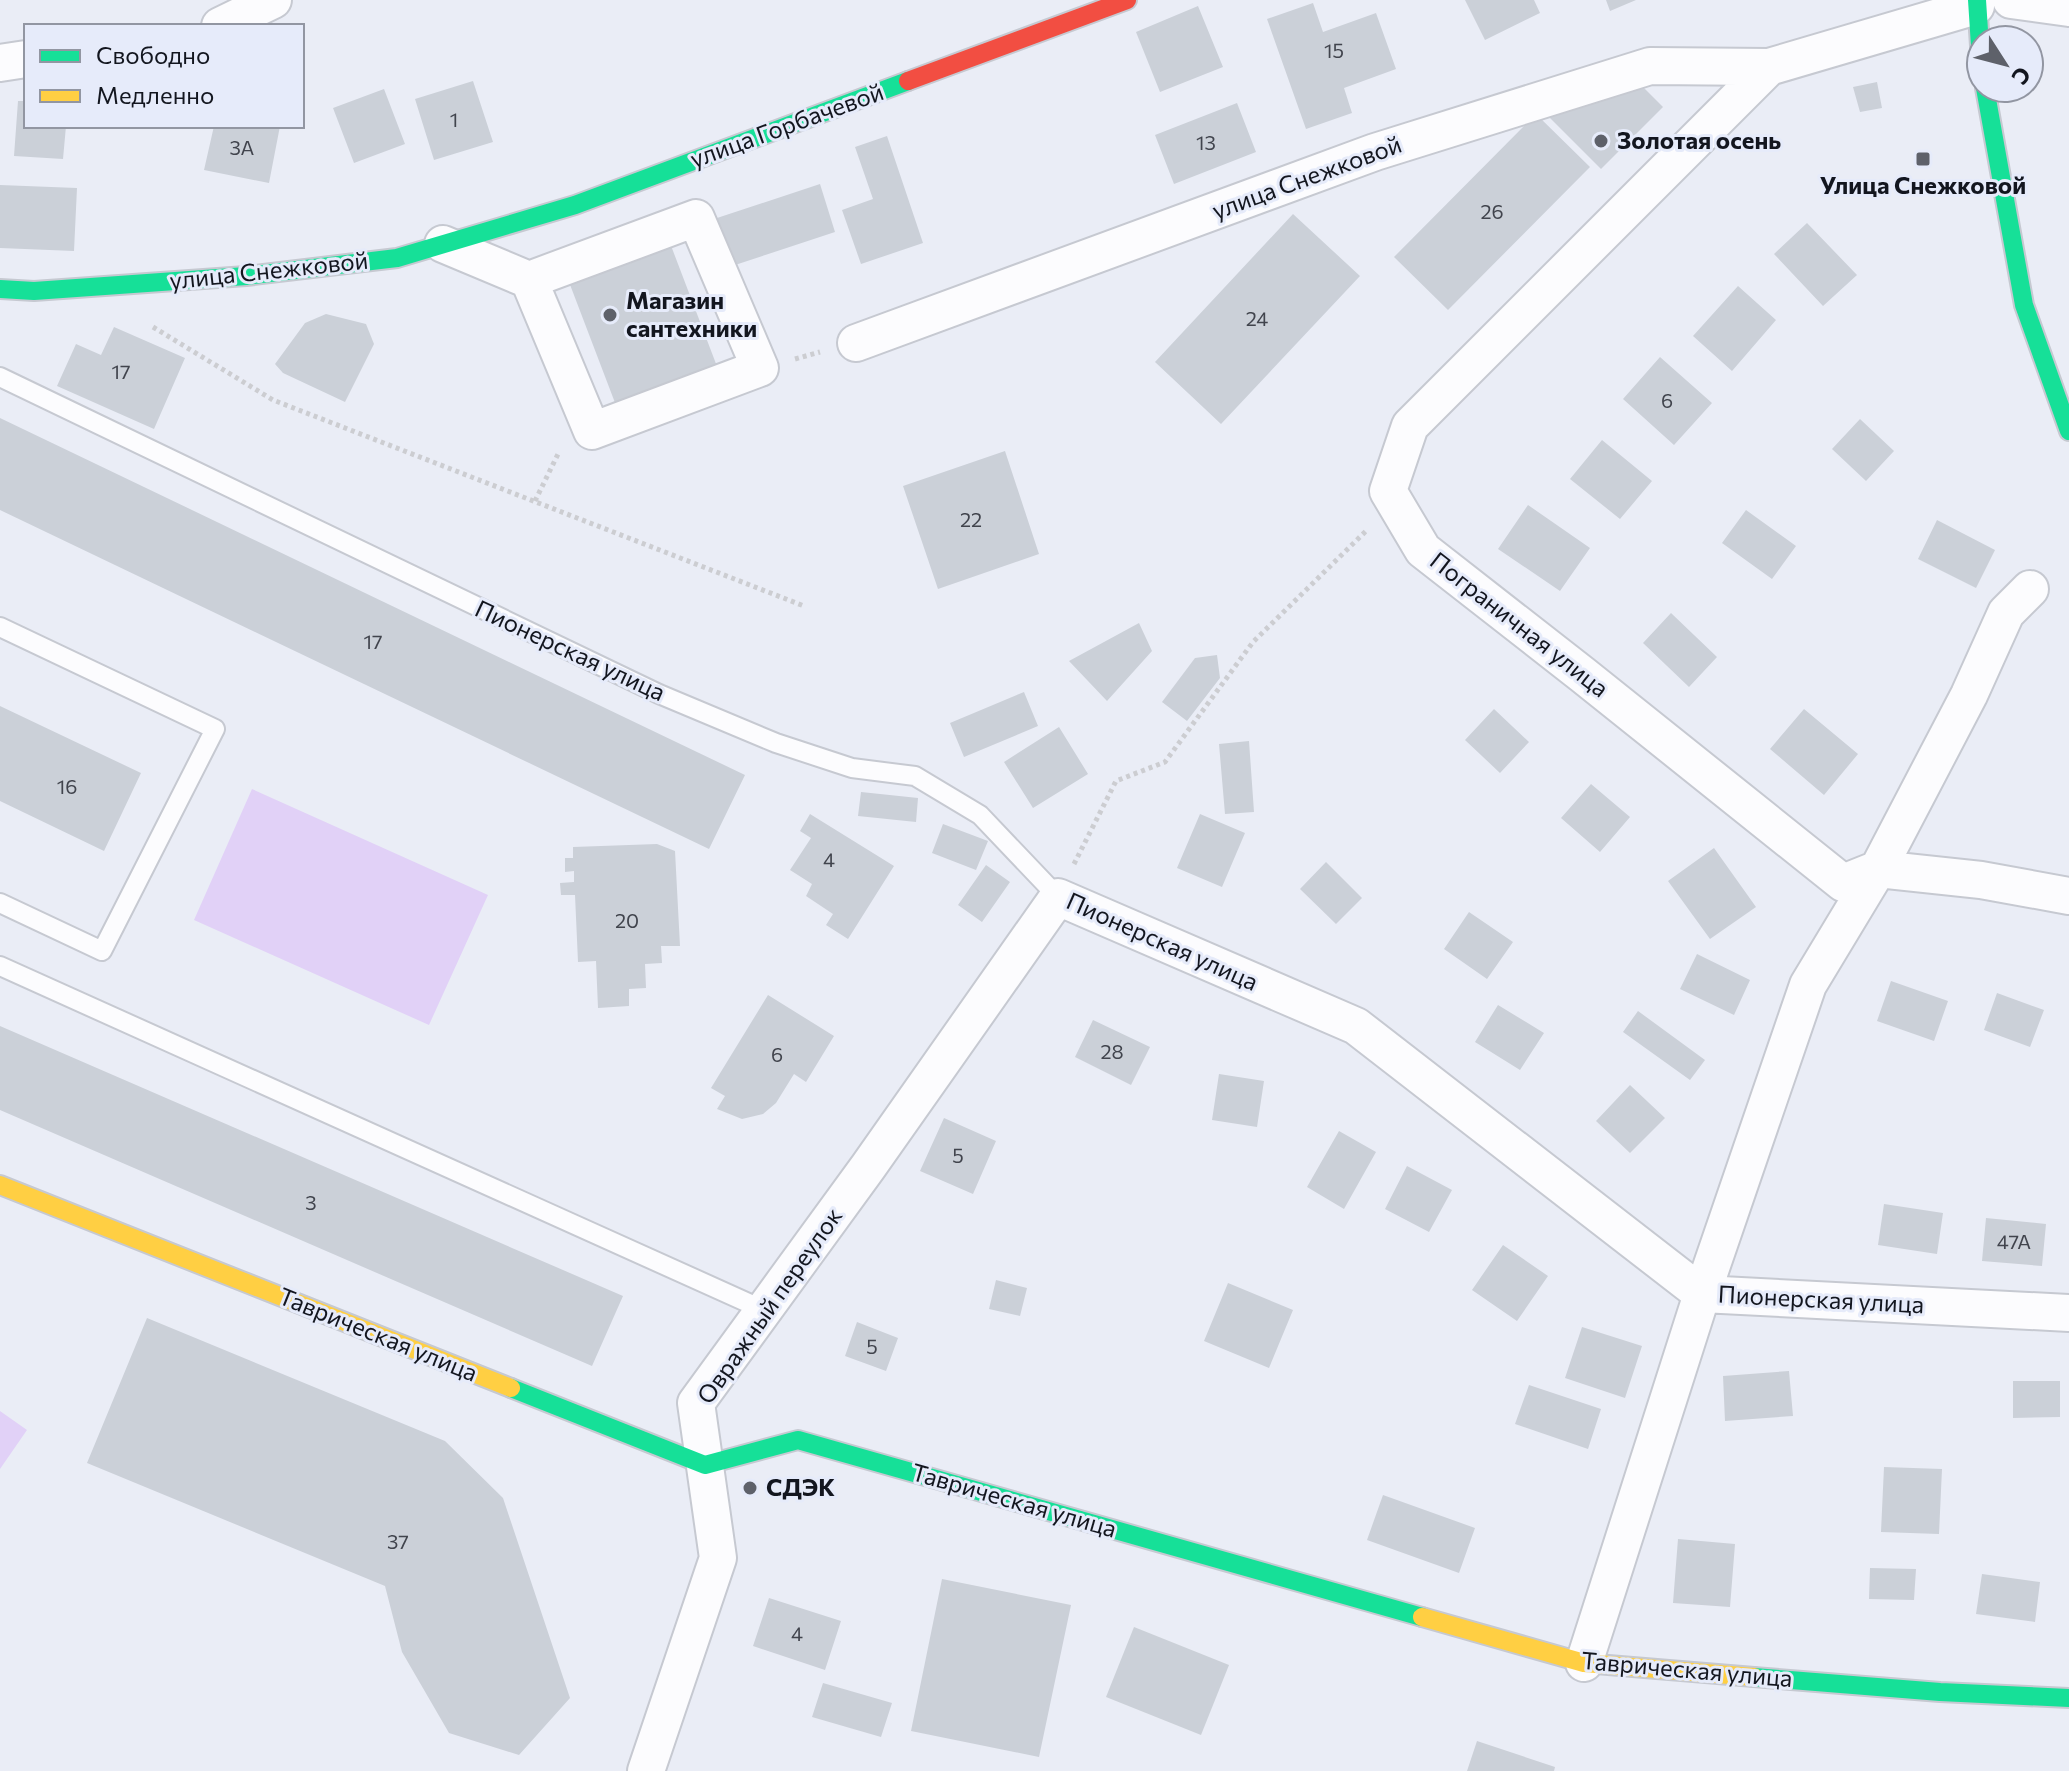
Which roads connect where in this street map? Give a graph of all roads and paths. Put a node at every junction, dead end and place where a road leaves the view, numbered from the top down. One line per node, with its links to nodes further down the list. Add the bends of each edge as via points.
1 (273, 0): 5 (street)
2 (1127, 0): 12 (main road, улица Горбачевой, via 575,205)
3 (1993, 4): 4 (street); 6 (main road); 9 (street)
4 (2069, 8)
5 (224, 24)
6 (1989, 24)
7 (24, 59): 8 (street)
8 (0, 63)
9 (1769, 67): 16 (street, улица Снежковой, via 1650,66 1375,152); 23 (street, via 1410,426 1388,491)
10 (1988, 104): 21 (main road, via 2024,305)
11 (2031, 242): 19 (main road, via 2037,288)
12 (443, 244): 13 (street); 14 (main road, улица Снежковой, via 397,258 246,276)
13 (529, 280): 17 (street, via 696,218); 20 (street)
14 (0, 289)
15 (140, 320): 22 (path, via 273,400)
16 (856, 343): 17 (path)
17 (760, 368): 20 (street)
18 (0, 377): 29 (lane, Пионерская улица, via 659,694 852,768 915,776 980,815)
19 (2069, 379)
20 (592, 431): 22 (path, via 562,445)
21 (2069, 431)
22 (535, 501): 25 (path)
23 (1395, 502): 27 (street, Пограничная улица, via 1423,550 1843,883); 29 (path, via 1253,642 1165,762 1116,781)
24 (2030, 589): 27 (street, via 2006,613)
25 (804, 606)
26 (0, 627): 30 (lane, via 215,729 102,951)
27 (1878, 869): 28 (street, Пограничная улица); 33 (street, via 1808,985)
28 (2069, 896)
29 (1058, 897): 33 (street, Пионерская улица, via 1356,1026); 34 (street, Овражный переулок)
30 (0, 903)
31 (0, 966): 34 (lane)
32 (0, 1185): 36 (main road, Таврическая улица)
33 (1702, 1294): 35 (street, Пионерская улица); 37 (street)
34 (764, 1310): 36 (street, Овражный переулок, via 696,1403)
35 (2069, 1313)
36 (705, 1465): 37 (main road, Таврическая улица, via 798,1440); 39 (street, Овражный переулок, via 718,1558)
37 (1584, 1663): 38 (main road, Таврическая улица)
38 (2069, 1698)
39 (646, 1771)

